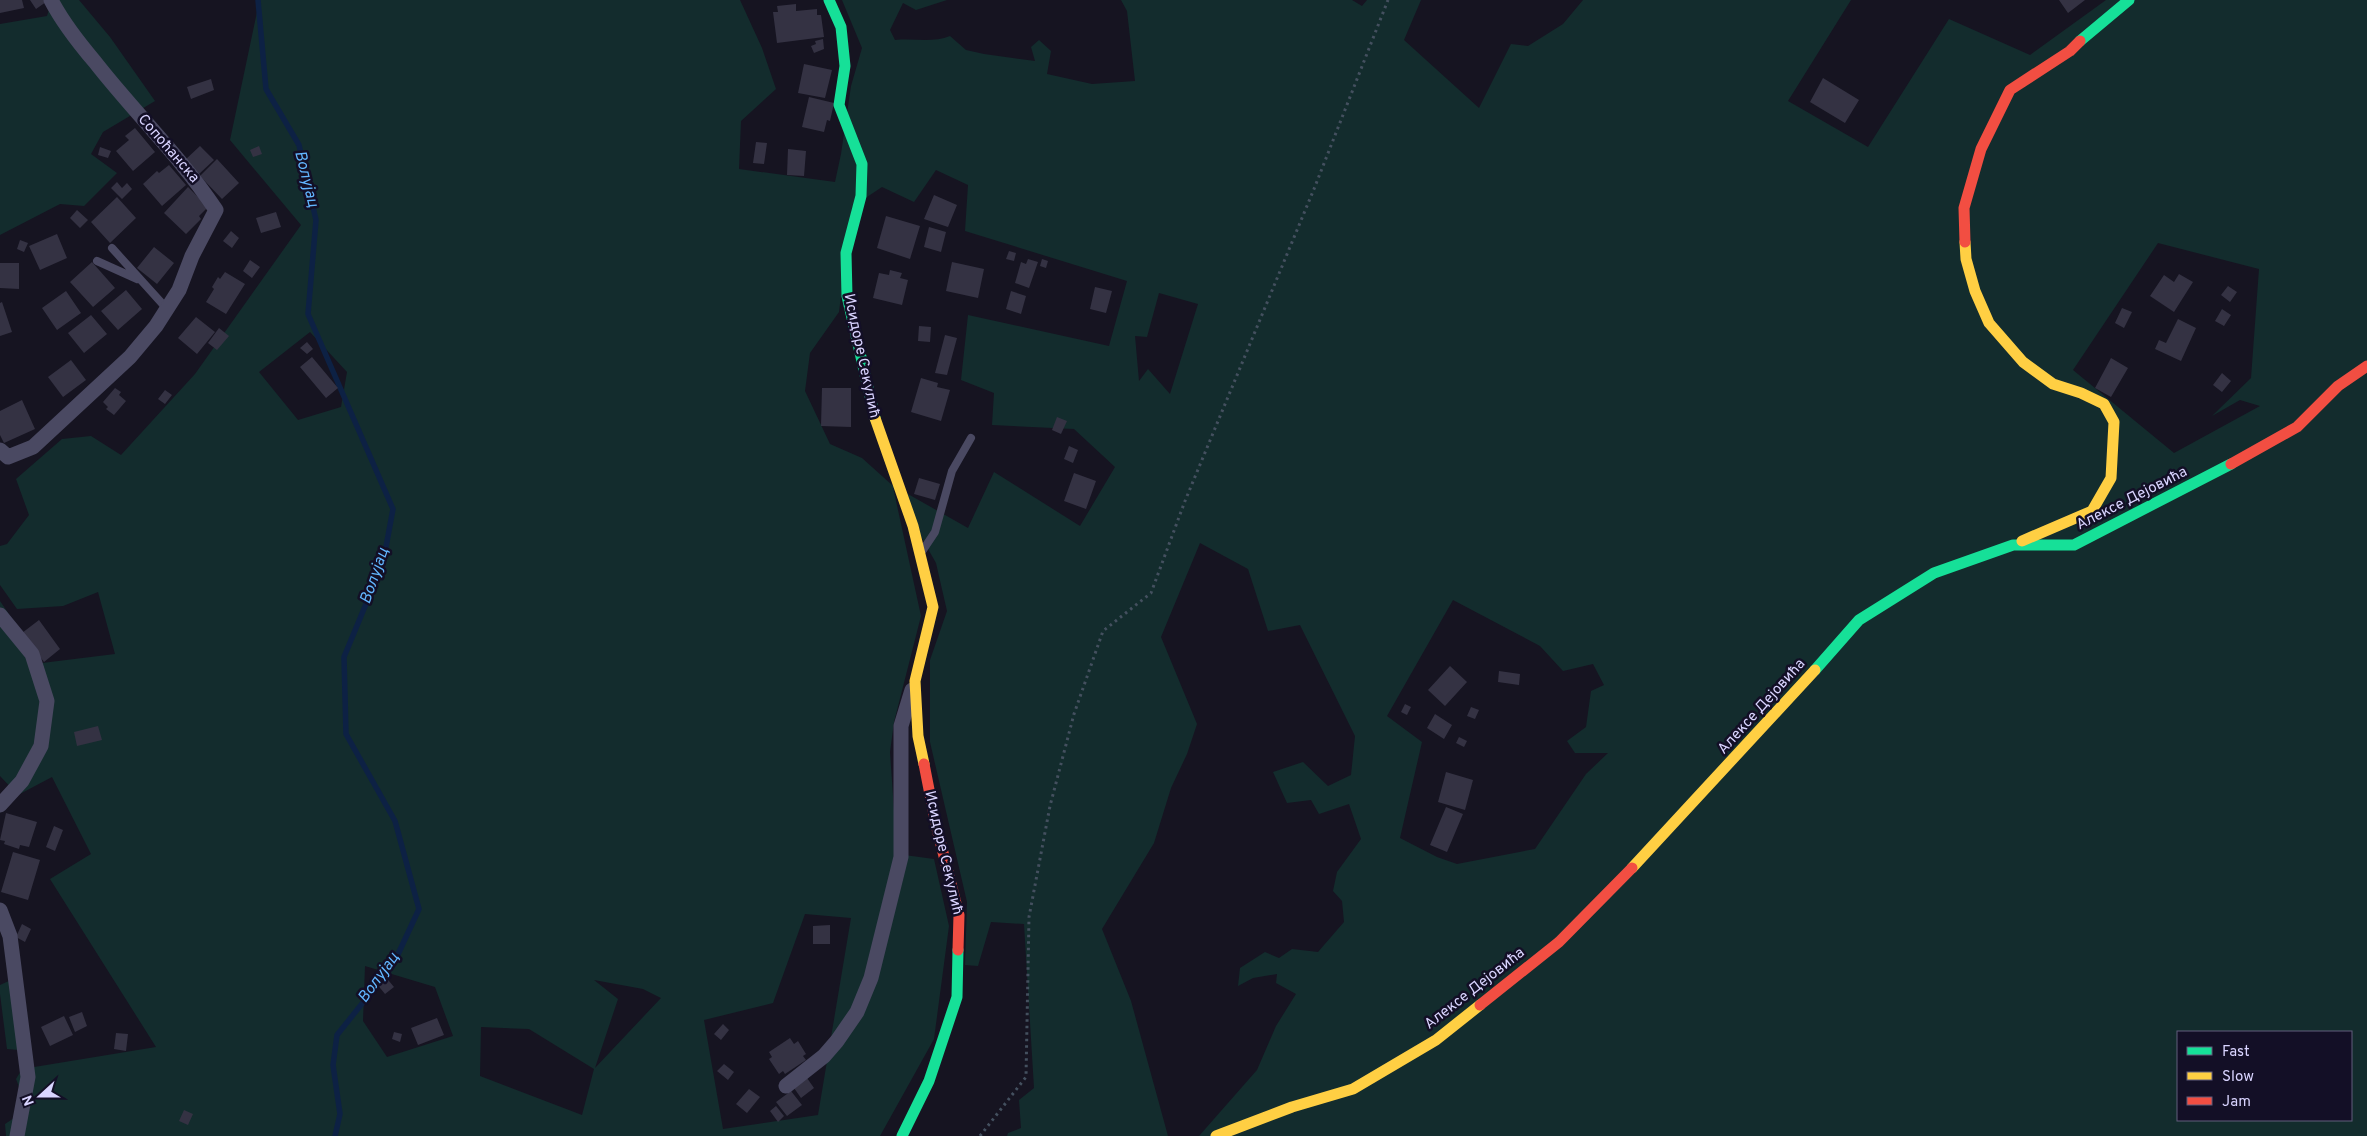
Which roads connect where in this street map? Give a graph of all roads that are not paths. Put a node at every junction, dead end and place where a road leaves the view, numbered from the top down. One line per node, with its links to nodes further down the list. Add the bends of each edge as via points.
1 (51, 0): 7 (street, Сопоћанска, via 62,22 199,184 216,210)
2 (829, 0): 12 (street, Исидоре Секулић, via 842,27 846,66 839,105 862,164 861,196 846,253 847,296 876,424)
3 (2129, 0): 11 (street, via 2070,51 2010,90 1981,149 1964,208 1966,259 1974,291 1989,323 2022,362 2053,384 2104,404 2114,422 2111,478 2092,511)
4 (112, 248): 6 (lane)
5 (97, 261): 6 (lane)
6 (142, 281): 7 (lane)
7 (168, 310): 10 (street, Сопоћанска, via 130,357 33,447 8,457)
8 (2367, 366): 11 (street, Алексе Дејовића, via 2338,386 2297,427 2201,481 2074,545)
9 (971, 438): 12 (lane, via 952,471 935,532)
10 (0, 450)
11 (2013, 545): 20 (street, Алексе Дејовића, via 1934,573 1859,620 1656,844 1559,942 1436,1040 1354,1089 1292,1107)
12 (920, 554): 14 (street, Исидоре Секулић, via 933,607)
13 (0, 615): 15 (street, via 32,654 47,701 41,746 22,781)
14 (915, 681): 17 (street, Исидоре Секулић, via 901,726 901,857 871,978 857,1012 838,1041); 19 (street, Исидоре Секулић, via 918,736 959,915 957,997 929,1081)
15 (0, 805)
16 (0, 910): 18 (street, via 10,936 28,1077)
17 (786, 1086)
18 (17, 1136)
19 (902, 1136)
20 (1216, 1136)

